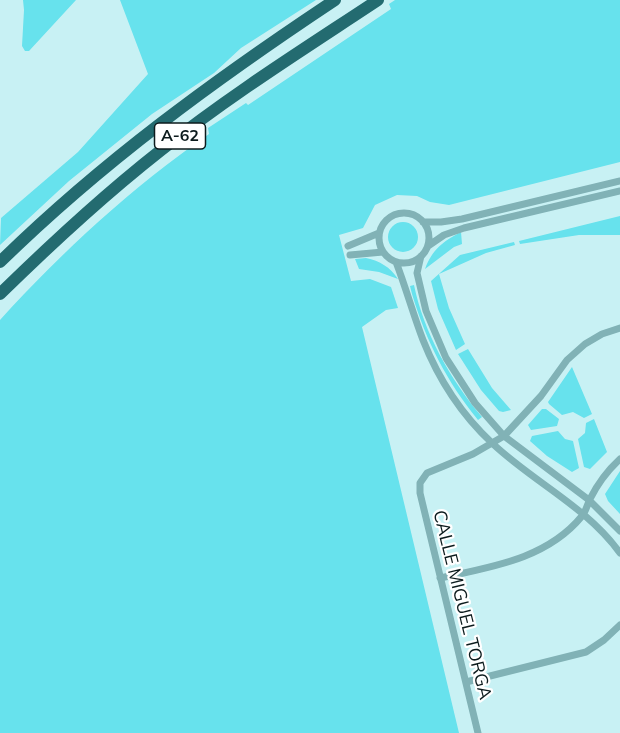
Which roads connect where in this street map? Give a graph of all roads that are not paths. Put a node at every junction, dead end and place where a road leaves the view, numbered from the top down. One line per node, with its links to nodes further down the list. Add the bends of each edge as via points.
1 (335, 0): 12 (highway, A-62, via 150,130 92,177)
2 (378, 0): 14 (highway, A-62, via 161,150)
3 (620, 181): 5 (street, via 462,219)
4 (620, 191): 8 (street, via 464,228)
5 (423, 222): 6 (street, via 407,213 397,214 382,225); 8 (street)
6 (379, 233): 7 (street); 9 (street)
7 (348, 246)
8 (428, 246): 11 (street)
9 (383, 252): 10 (street); 13 (street)
10 (350, 255)
11 (421, 256): 13 (street, via 409,262); 16 (street, via 417,273 434,332 461,384)
12 (0, 262)
13 (396, 262): 17 (street, via 434,365 464,411)
14 (0, 294)
15 (620, 328): 16 (street, via 585,344 567,360)
16 (504, 436): 17 (street); 19 (street)
17 (492, 443): 20 (street); 23 (street, CALLE MIGUEL TORGA, via 427,473 420,483)
18 (620, 459): 19 (street)
19 (589, 500): 20 (street); 21 (street)
20 (584, 513): 22 (street); 23 (street, via 570,529 536,552)
21 (620, 531)
22 (620, 553)
23 (440, 578): 25 (street, CALLE MIGUEL TORGA)
24 (620, 625): 25 (street, via 586,652)
25 (466, 682): 26 (street, CALLE MIGUEL TORGA)
26 (478, 733)

